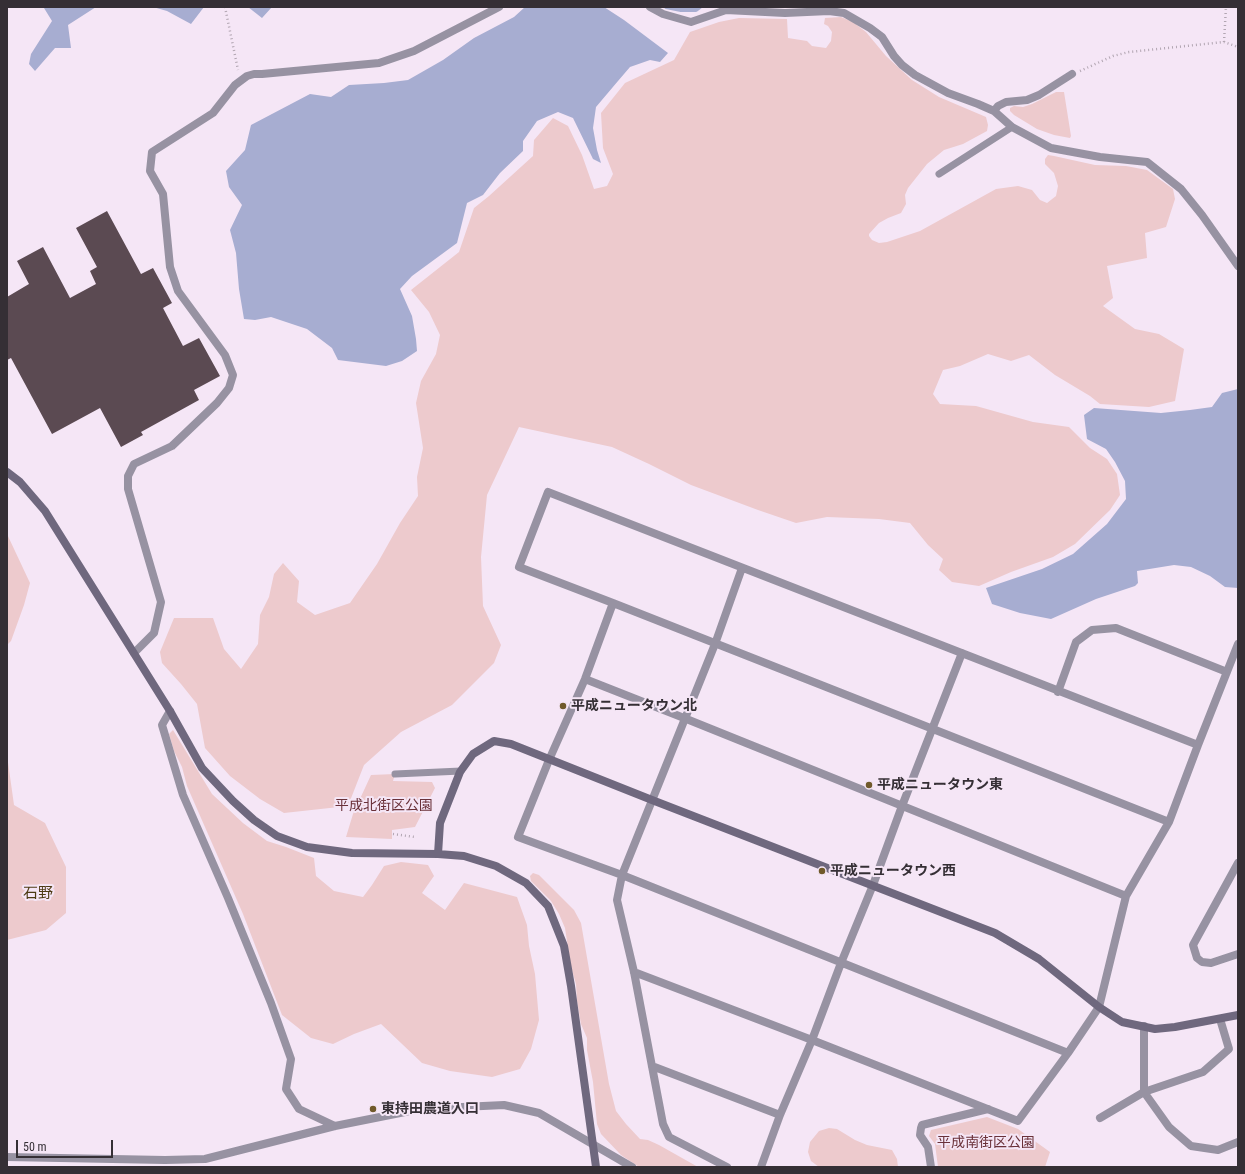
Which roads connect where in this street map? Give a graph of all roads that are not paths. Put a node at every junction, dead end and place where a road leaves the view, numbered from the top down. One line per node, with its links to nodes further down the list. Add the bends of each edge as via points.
1 (499, 7): 13 (street, via 414,51 379,63 254,74 240,80 213,113 152,152 150,171 163,194 170,267 178,291 225,355 233,375 229,388 218,403 172,446 134,464 128,476 128,489 161,602 154,633)
2 (650, 7): 4 (street, via 663,14 691,22 726,10 844,13 882,37 894,56 915,75 948,93)
3 (1072, 74): 4 (street, via 1039,95 1027,100 1006,102)
4 (994, 111): 5 (street)
5 (1012, 127): 6 (lane); 7 (street, via 1051,148 1147,162 1181,189)
6 (939, 174)
7 (1238, 266)
8 (7, 472): 13 (street, via 20,482 45,511)
9 (742, 568): 10 (street, via 548,492 518,567); 11 (street); 14 (street)
10 (613, 603): 11 (street); 16 (street)
11 (715, 644): 19 (street); 20 (street)
12 (1238, 644): 15 (street)
13 (134, 653): 18 (street)
14 (962, 654): 17 (street); 20 (street)
15 (1227, 672): 17 (street, via 1116,628 1092,630 1076,642); 21 (street)
16 (585, 679): 19 (street); 22 (street)
17 (1058, 692): 21 (street)
18 (170, 711): 28 (street, via 202,768 233,801 277,836 307,847 352,853); 47 (street, via 162,725 183,795 266,989 291,1059 286,1089 299,1109)
19 (684, 718): 25 (street); 26 (street)
20 (932, 730): 26 (street); 27 (street)
21 (1198, 745): 27 (street)
22 (550, 760): 23 (street, via 511,744 494,741 473,754); 25 (street); 30 (street, via 518,837)
23 (461, 771): 24 (lane); 28 (street, via 440,823)
24 (394, 774)
25 (652, 800): 30 (street); 31 (street)
26 (902, 806): 31 (street); 32 (street)
27 (1170, 822): 32 (street)
28 (438, 854): 49 (street, via 464,856 496,866 526,883 548,906 564,946)
29 (1238, 863): 33 (street, via 1193,946 1197,958 1202,962 1211,963)
30 (622, 876): 34 (street); 35 (street, via 617,900)
31 (873, 885): 34 (street); 36 (street, via 995,933 1039,959)
32 (1126, 896): 36 (street)
33 (1238, 954)
34 (841, 963): 40 (street); 41 (street)
35 (634, 972): 40 (street); 42 (street)
36 (1099, 1007): 39 (street, via 1122,1022); 41 (street)
37 (1238, 1015): 38 (street)
38 (1220, 1019): 39 (street, via 1155,1029); 43 (street, via 1229,1049 1203,1072)
39 (1144, 1026): 43 (street)
40 (812, 1040): 44 (street); 45 (street)
41 (1068, 1053): 44 (street, via 1018,1121)
42 (652, 1066): 45 (street); 53 (street, via 663,1124 669,1137)
43 (1144, 1092): 46 (street); 48 (street, via 1169,1127 1191,1146 1218,1150)
44 (988, 1109): 55 (street, via 922,1125 920,1135 928,1147)
45 (780, 1115): 54 (street)
46 (1100, 1118)
47 (335, 1126): 49 (street, via 420,1109 504,1105 539,1112); 50 (street, via 205,1158 165,1160)
48 (1238, 1142)
49 (593, 1143): 51 (street); 52 (street)
50 (7, 1157)
51 (596, 1167)
52 (632, 1167)
53 (727, 1167)
54 (761, 1167)
55 (931, 1167)

